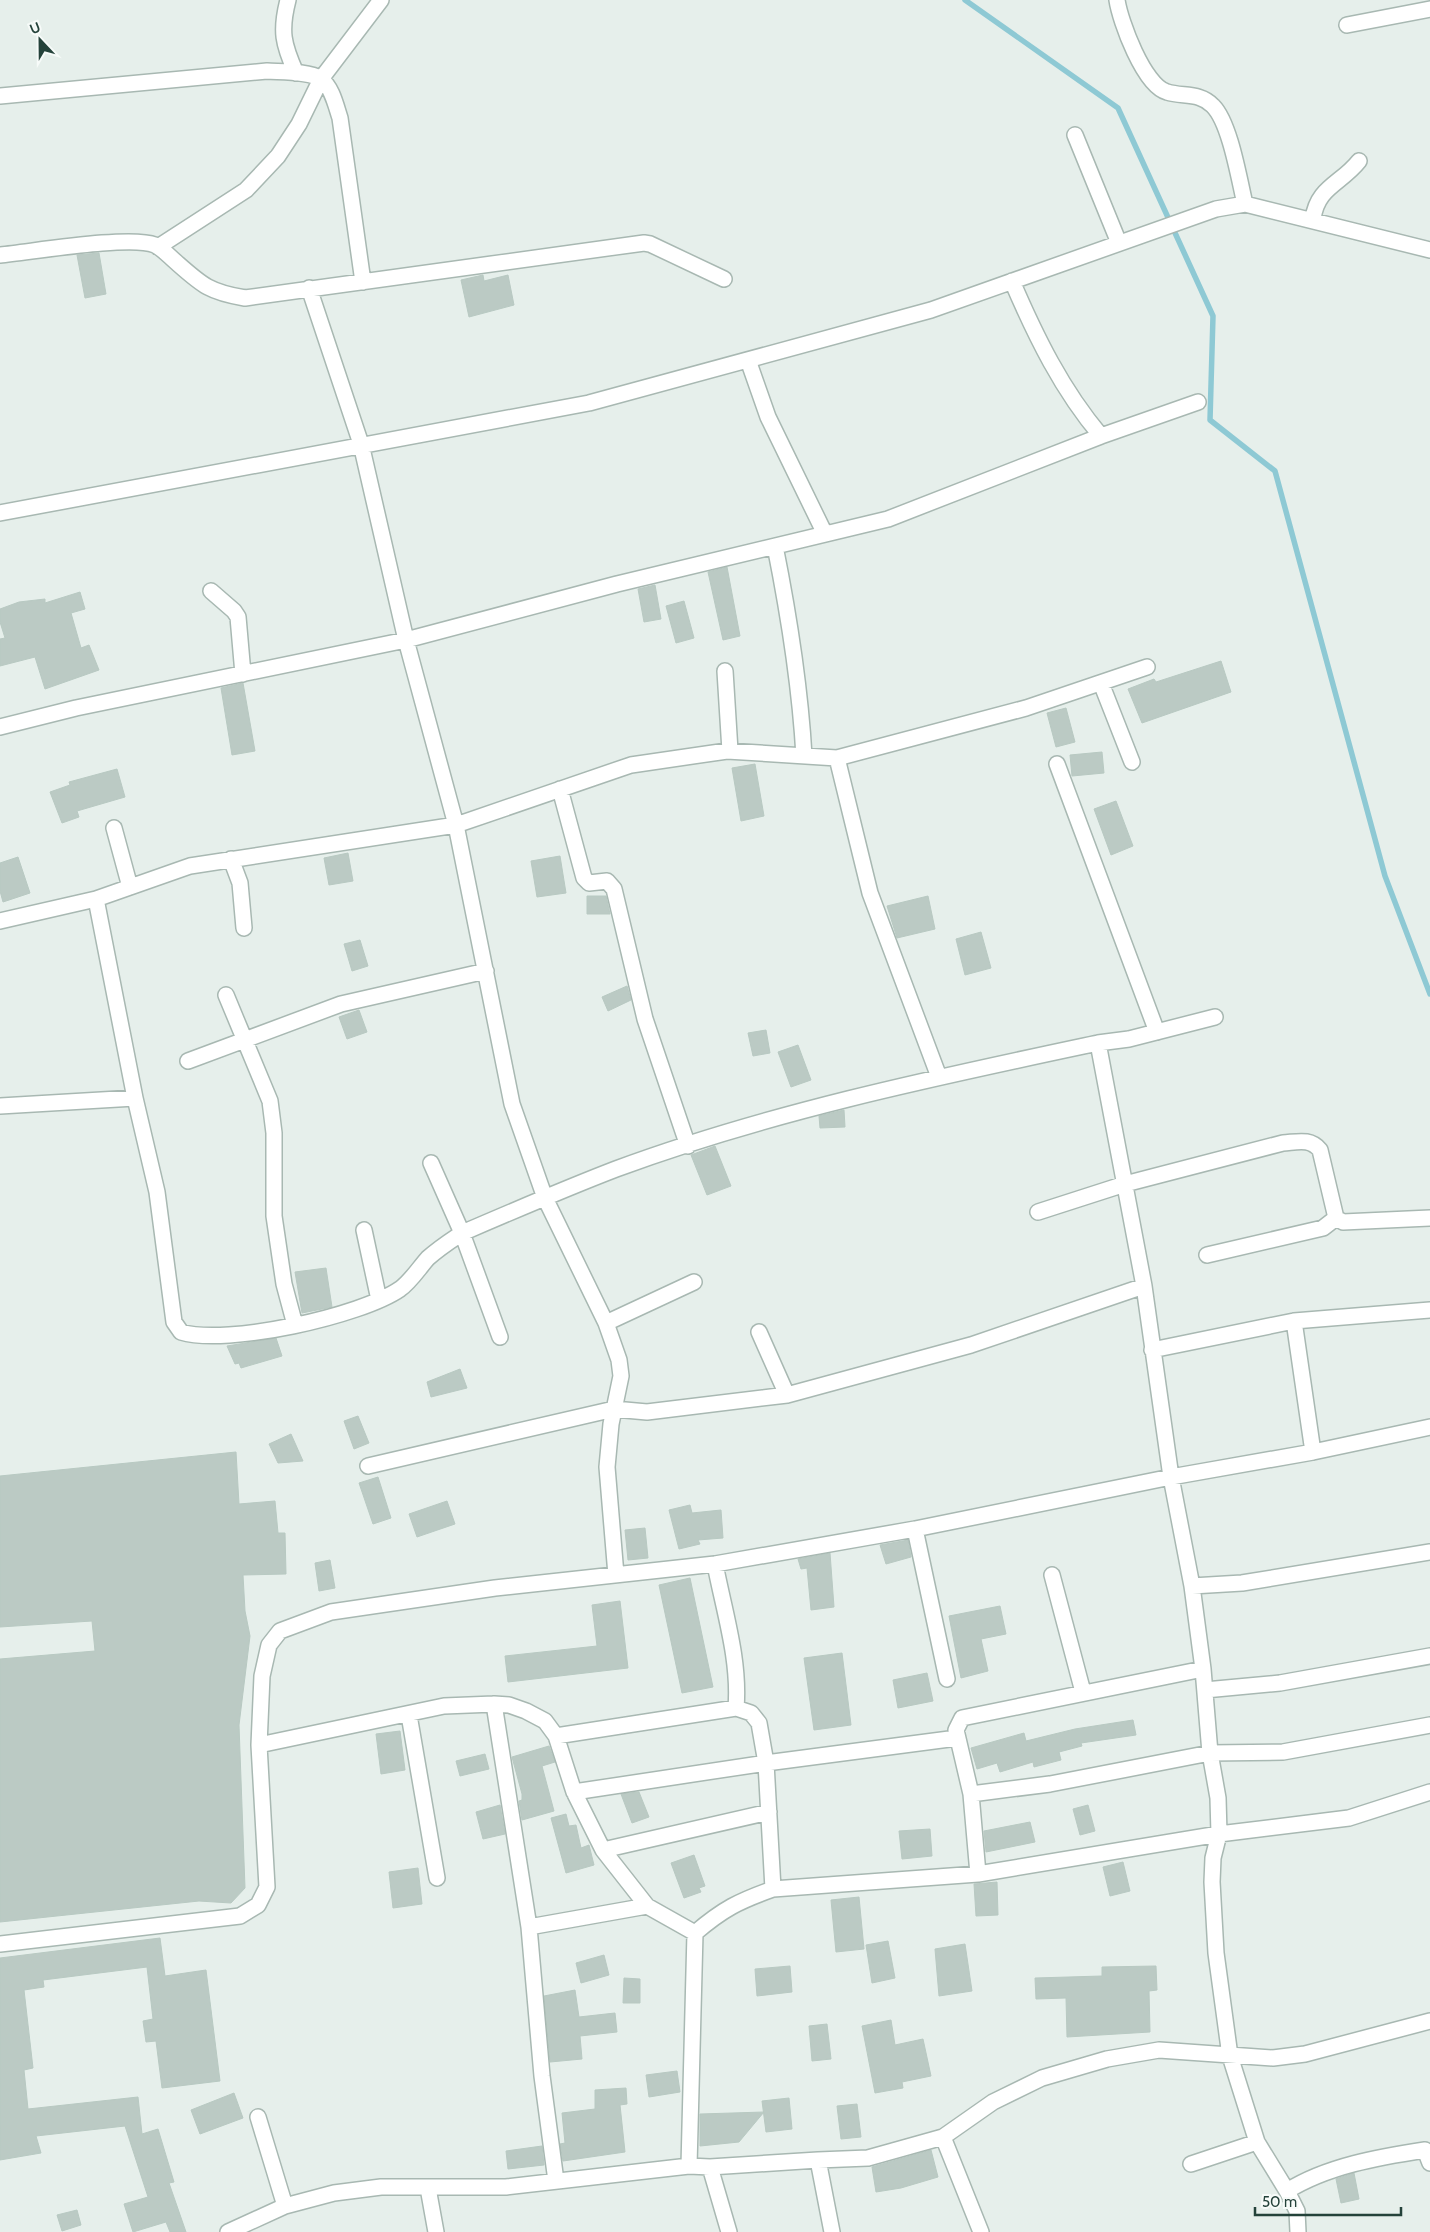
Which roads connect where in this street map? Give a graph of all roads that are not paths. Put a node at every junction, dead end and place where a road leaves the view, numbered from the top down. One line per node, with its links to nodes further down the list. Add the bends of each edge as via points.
1 (288, 0): 6 (street, via 282,26)
2 (381, 0): 7 (street)
3 (1118, 0): 11 (street, via 1119,12 1143,68 1157,86 1166,92 1204,98 1214,107 1223,122)
4 (1430, 9): 5 (street)
5 (1347, 25)
6 (296, 73): 7 (street); 8 (street, via 266,71)
7 (321, 79): 14 (street, via 299,124 278,156 246,190); 19 (street, via 333,95 340,118)
8 (0, 96)
9 (1075, 135): 13 (street)
10 (1360, 161): 12 (street, via 1322,194 1315,205)
11 (1245, 204): 12 (street); 13 (street, via 1216,209)
12 (1314, 219): 15 (street)
13 (1119, 243): 18 (street)
14 (158, 247): 16 (street, via 146,242 120,242); 20 (street, via 204,287 222,294 245,298)
15 (1430, 250)
16 (0, 255)
17 (724, 279): 19 (street, via 644,243)
18 (1012, 281): 21 (street, via 931,310); 23 (street, via 1038,342 1078,408)
19 (363, 282): 20 (street)
20 (309, 288): 24 (street)
21 (748, 360): 24 (street, via 589,403); 26 (street, via 772,426)
22 (1198, 402): 23 (street)
23 (1101, 436): 26 (street, via 888,519)
24 (361, 444): 25 (street); 29 (street)
25 (0, 512)
26 (825, 534): 27 (street)
27 (775, 546): 29 (street); 36 (street, via 790,616)
28 (211, 591): 32 (street, via 238,617)
29 (406, 640): 32 (street); 41 (street)
30 (1147, 667): 33 (street)
31 (725, 672): 35 (street)
32 (243, 674): 34 (street)
33 (1101, 683): 37 (street, via 1026,708); 38 (street)
34 (0, 727)
35 (730, 751): 36 (street); 40 (street, via 631,765)
36 (804, 756): 37 (street)
37 (837, 758): 55 (street, via 870,893)
38 (1132, 762)
39 (1057, 764): 51 (street)
40 (560, 789): 41 (street); 58 (street, via 584,878 589,883 607,881 614,889 645,1019)
41 (456, 825): 43 (street); 48 (street)
42 (114, 828): 44 (street)
43 (231, 859): 44 (street, via 190,866); 47 (street, via 240,883)
44 (130, 887): 45 (street)
45 (96, 899): 46 (street); 56 (street)
46 (0, 922)
47 (244, 928)
48 (486, 971): 52 (street, via 341,1004); 61 (street, via 512,1104)
49 (226, 995): 52 (street)
50 (1215, 1017): 51 (street)
51 (1157, 1032): 53 (street)
52 (246, 1040): 54 (street); 74 (street, via 270,1101 274,1133 274,1216 284,1284)
53 (1098, 1043): 55 (street); 60 (street)
54 (188, 1061)
55 (939, 1077): 58 (street, via 754,1125)
56 (135, 1098): 57 (street); 74 (street, via 157,1192 176,1327 181,1332 198,1336)
57 (0, 1106)
58 (688, 1146): 61 (street, via 617,1169)
59 (431, 1163): 66 (street)
60 (1125, 1184): 62 (street); 63 (street, via 1283,1143 1308,1141 1320,1150); 69 (street)
61 (545, 1198): 66 (street); 73 (street)
62 (1038, 1212)
63 (1336, 1218): 64 (street, via 1360,1223); 67 (street, via 1323,1228)
64 (1430, 1218)
65 (364, 1230): 70 (street)
66 (462, 1233): 70 (street, via 442,1246 401,1288); 76 (street)
67 (1207, 1255)
68 (694, 1282): 73 (street)
69 (1144, 1286): 77 (street); 78 (street, via 971,1345)
70 (379, 1300): 74 (street)
71 (1430, 1310): 72 (street)
72 (1294, 1321): 77 (street); 81 (street)
73 (606, 1323): 79 (street, via 622,1376)
74 (295, 1325)
75 (759, 1332): 78 (street)
76 (500, 1337)
77 (1152, 1350): 83 (street)
78 (787, 1395): 79 (street, via 647,1412)
79 (614, 1409): 82 (street); 87 (street, via 607,1467)
80 (1429, 1430): 81 (street)
81 (1313, 1452): 83 (street)
82 (368, 1466)
83 (1171, 1477): 84 (street); 89 (street)
84 (915, 1529): 86 (street); 92 (street)
85 (1430, 1552): 89 (street, via 1242,1583)
86 (714, 1564): 87 (street); 96 (street, via 734,1656 738,1687)
87 (616, 1575): 101 (street, via 495,1588 331,1612 280,1631 269,1645 262,1676)
88 (1052, 1575): 94 (street)
89 (1192, 1586): 91 (street)
90 (1430, 1656): 93 (street, via 1280,1683)
91 (1203, 1669): 93 (street); 94 (street)
92 (947, 1680)
93 (1205, 1690): 102 (street)
94 (1083, 1692): 100 (street, via 962,1718 958,1723)
95 (494, 1704): 97 (street, via 444,1706); 99 (street, via 526,1711 545,1721); 114 (street)
96 (736, 1708): 99 (street); 103 (street, via 751,1713 759,1723)
97 (409, 1715): 101 (street); 111 (street)
98 (1430, 1725): 102 (street, via 1283,1752)
99 (556, 1736): 104 (street)
100 (957, 1738): 103 (street); 106 (street)
101 (259, 1745): 116 (street, via 267,1887 258,1906 240,1916)
102 (1210, 1753): 106 (street, via 1050,1784); 108 (street, via 1218,1798)
103 (766, 1763): 104 (street); 107 (street)
104 (574, 1792): 109 (street)
105 (1430, 1792): 108 (street, via 1349,1818)
106 (971, 1794): 110 (street)
107 (769, 1812): 109 (street); 112 (street)
108 (1219, 1834): 110 (street); 118 (street, via 1212,1882 1216,1953)
109 (603, 1850): 113 (street)
110 (978, 1874): 112 (street)
111 (437, 1878)
112 (773, 1888): 115 (street, via 719,1912)
113 (647, 1906): 114 (street); 115 (street)
114 (528, 1927): 127 (street)
115 (695, 1933): 125 (street)
116 (0, 1944)
117 (1430, 2021): 118 (street, via 1305,2054 1273,2058)
118 (1230, 2056): 120 (street, via 1159,2050 1107,2059 1042,2078 993,2102); 121 (street)
119 (258, 2117): 130 (street)
120 (943, 2137): 123 (street, via 868,2158); 135 (street)
121 (1257, 2142): 124 (street); 129 (street)
122 (1428, 2154): 129 (street, via 1370,2161 1309,2177)
123 (818, 2160): 126 (street); 134 (street)
124 (1191, 2164)
125 (689, 2166): 126 (street); 127 (street)
126 (710, 2167): 133 (street)
127 (556, 2180): 128 (street, via 506,2187)
128 (428, 2188): 130 (street, via 381,2187 334,2193); 132 (street)
129 (1287, 2191): 136 (street, via 1297,2211)
130 (285, 2206): 131 (street)
131 (228, 2232)
132 (436, 2232)
133 (729, 2232)
134 (832, 2232)
135 (981, 2232)
136 (1298, 2232)

